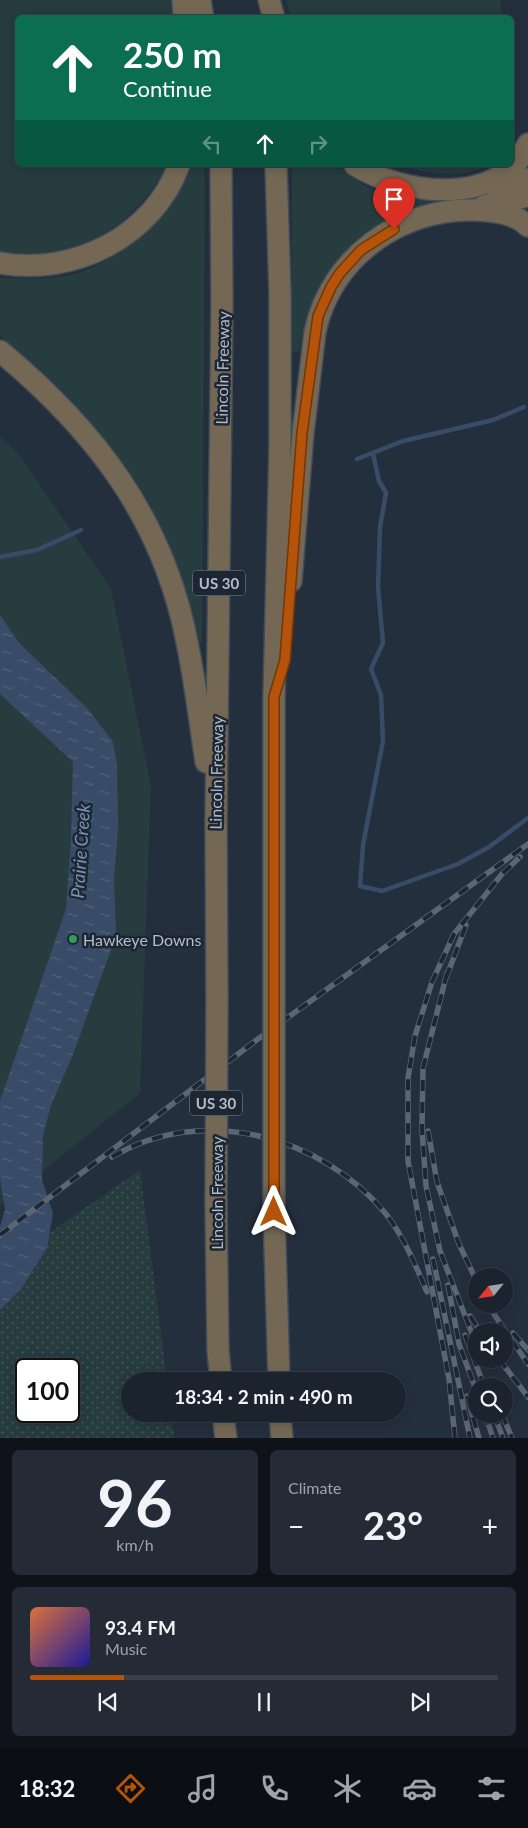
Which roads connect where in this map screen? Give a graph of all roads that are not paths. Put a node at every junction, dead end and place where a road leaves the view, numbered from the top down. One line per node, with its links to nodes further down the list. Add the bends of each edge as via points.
1 (183, 0): 5 (highway)
2 (200, 0): 6 (highway)
3 (258, 0): 7 (highway)
4 (269, 0): 8 (highway)
5 (184, 15)
6 (202, 15)
7 (260, 15)
8 (273, 15)
9 (528, 144): 10 (highway)
10 (514, 165)
11 (178, 167): 21 (highway, via 174,180 154,209 130,233 95,253 62,263 23,267)
12 (221, 167): 24 (highway, Lincoln Freeway / US 30)
13 (276, 167): 23 (highway, via 280,446)
14 (358, 167): 17 (highway, via 372,176 406,186 439,190)
15 (512, 167): 17 (highway)
16 (528, 179): 17 (highway)
17 (485, 185)
18 (528, 196): 19 (highway)
19 (466, 210): 20 (highway, via 499,211); 23 (highway, via 426,216 376,239 340,273 318,316 302,433 285,660)
20 (528, 226)
21 (0, 263)
22 (0, 351): 24 (highway, via 75,420 114,467 148,526 171,580 187,641)
23 (274, 697): 26 (highway, bridge, via 274,1212)
24 (216, 821): 25 (highway, Lincoln Freeway / US 30, bridge, via 216,1205)
25 (220, 1372)
26 (278, 1372)
27 (225, 1422): 29 (highway)
28 (281, 1422): 30 (highway)
29 (226, 1438)
30 (282, 1438)

